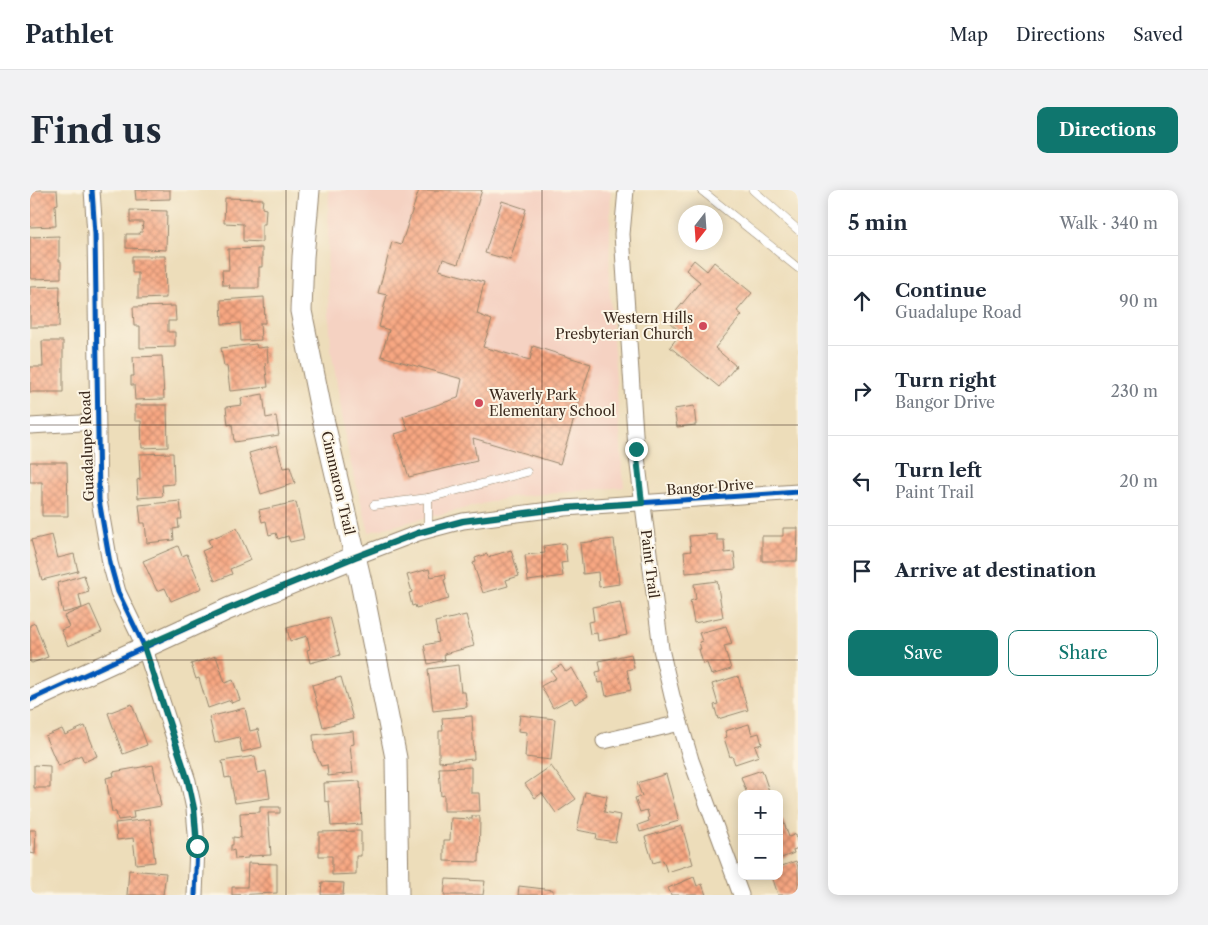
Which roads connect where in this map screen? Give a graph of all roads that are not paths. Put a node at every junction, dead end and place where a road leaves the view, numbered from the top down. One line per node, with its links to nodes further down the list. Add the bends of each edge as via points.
1 (92, 190): 8 (street, Guadalupe Road)
2 (308, 190): 16 (street, Cimmaron Trail, via 301,311)
3 (626, 190): 13 (street, Paint Trail, via 622,234)
4 (700, 190): 7 (lane)
5 (753, 190): 6 (lane)
6 (798, 230)
7 (798, 268)
8 (97, 422): 9 (street); 17 (street, Guadalupe Road, via 99,500 110,563 118,592)
9 (30, 426)
10 (527, 472): 12 (lane)
11 (798, 492): 13 (street, Bangor Drive)
12 (428, 498): 14 (lane); 15 (lane)
13 (642, 503): 15 (street, Bangor Drive, via 556,509 463,521); 19 (street, Paint Trail, via 662,649)
14 (374, 505)
15 (428, 530): 16 (street, Bangor Drive)
16 (355, 557): 17 (street, Bangor Drive); 22 (street, Cimmaron Trail, via 396,758)
17 (144, 646): 18 (street, Bangor Drive); 21 (street, Guadalupe Road, via 194,809 197,846)
18 (30, 700)
19 (680, 723): 20 (street); 23 (street, Paint Trail)
20 (604, 741)
21 (195, 895)
22 (398, 895)
23 (741, 895)

